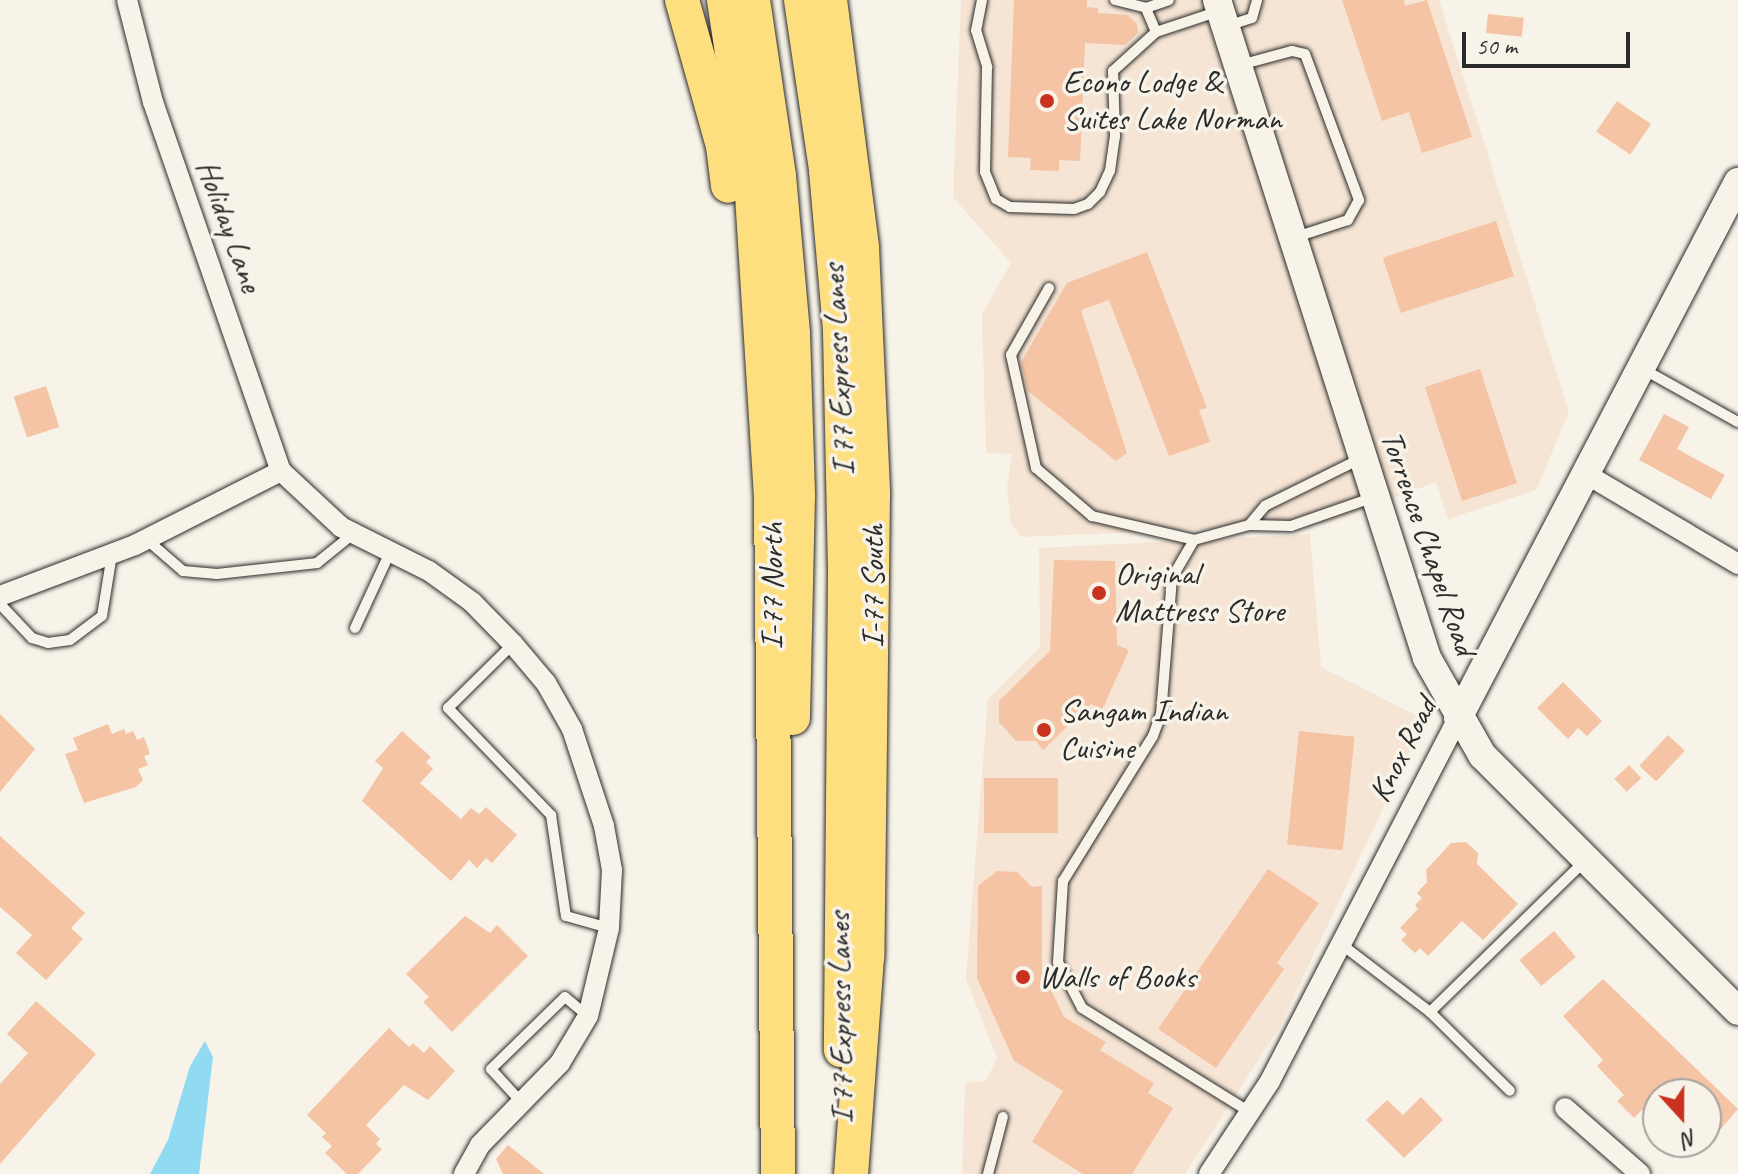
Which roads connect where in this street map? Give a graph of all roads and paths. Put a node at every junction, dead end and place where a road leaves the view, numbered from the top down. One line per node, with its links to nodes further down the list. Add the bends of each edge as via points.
1 (127, 0): 24 (street, Holiday Lane, via 153,102)
2 (682, 0): 20 (highway, via 723,146 734,227)
3 (724, 0): 20 (highway, I-77 North, via 751,179)
4 (753, 0): 41 (highway, I 77 Express Lanes, via 781,191 796,428 797,657)
5 (801, 0): 53 (highway, I 77 Express Lanes, via 826,170 841,372 845,589 838,956)
6 (830, 0): 16 (highway, I-77 South)
7 (846, 0): 16 (highway)
8 (982, 0): 14 (lane, via 976,30 987,67 985,172 996,199 1010,207 1074,209 1100,192 1110,171 1115,137 1113,71)
9 (1115, 0): 12 (lane)
10 (1169, 0): 12 (lane)
11 (1257, 0): 13 (lane, via 1252,18)
12 (1146, 8): 14 (lane)
13 (1220, 13): 14 (lane); 15 (street, Torrence Chapel Road)
14 (1156, 32)
15 (1237, 65): 18 (street, Torrence Chapel Road); 18 (lane, via 1292,51 1305,54 1359,200 1348,220)
16 (854, 167): 54 (highway, I-77 South, via 868,330 873,576 867,957)
17 (1738, 182): 21 (street, Knox Road)
18 (1292, 239): 23 (street, Torrence Chapel Road)
19 (1049, 288): 30 (lane, via 1011,355 1036,468 1092,516)
20 (762, 317): 41 (highway, I-77 North, via 771,495)
21 (1641, 368): 22 (lane); 25 (street, Knox Road)
22 (1738, 422)
23 (1363, 457): 26 (street, Torrence Chapel Road); 27 (lane, via 1265,506)
24 (281, 471): 28 (street, via 316,508); 29 (street)
25 (1586, 474): 33 (street); 38 (street, Knox Road)
26 (1376, 496): 27 (lane, via 1291,526); 38 (street, Torrence Chapel Road, via 1418,637)
27 (1249, 525): 30 (lane)
28 (354, 533): 29 (lane, via 317,563 217,574 183,571); 31 (street)
29 (146, 539): 32 (street)
30 (1194, 540): 49 (lane, via 1172,578 1161,714 1153,736 1063,881 1058,962 1082,1008)
31 (391, 550): 36 (lane); 37 (street, via 472,602)
32 (112, 554): 34 (street); 35 (lane, via 102,616 70,640 48,643 32,638)
33 (1738, 564)
34 (0, 596)
35 (0, 604)
36 (355, 628)
37 (513, 644): 40 (street, via 546,683 572,729 591,780 612,870); 40 (lane, via 448,708 551,815 566,916)
38 (1458, 718): 39 (street, Torrence Chapel Road, via 1482,755); 42 (street, Knox Road)
39 (1585, 861): 43 (street, Torrence Chapel Road); 44 (lane)
40 (609, 928): 45 (street)
41 (779, 942): 52 (highway, I-77 North)
42 (1341, 944): 44 (lane); 49 (street, Knox Road)
43 (1738, 1011)
44 (1430, 1012): 46 (lane)
45 (588, 1016): 47 (street, via 560,1063); 47 (lane, via 565,997 491,1069)
46 (1510, 1091)
47 (523, 1104): 51 (street, via 480,1145)
48 (1565, 1108): 57 (street)
49 (1248, 1111): 56 (street, Knox Road)
50 (1003, 1117): 55 (lane)
51 (464, 1174)
52 (778, 1174)
53 (844, 1174)
54 (851, 1174)
55 (988, 1174)
56 (1209, 1174)
57 (1640, 1174)

